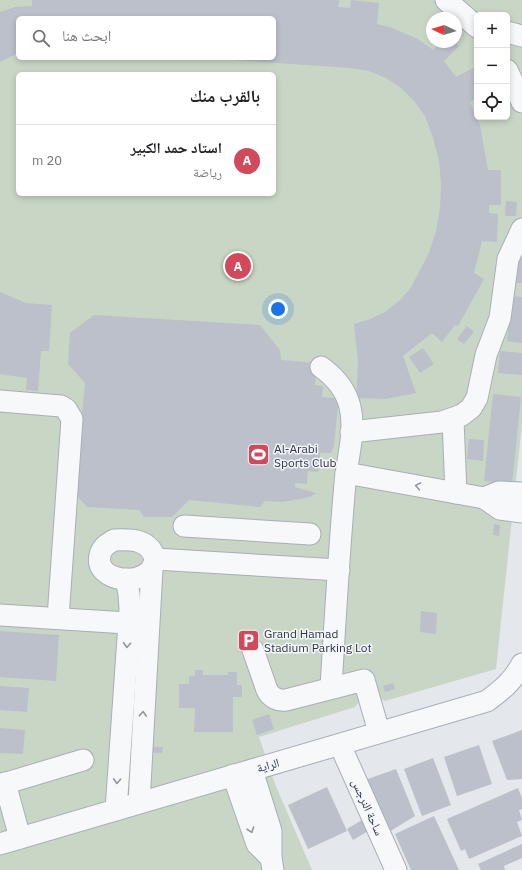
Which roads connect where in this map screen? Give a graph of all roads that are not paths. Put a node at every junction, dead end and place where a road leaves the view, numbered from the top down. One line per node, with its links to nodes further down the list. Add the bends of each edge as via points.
1 (446, 0): 2 (street)
2 (474, 25)
3 (522, 32): 5 (street)
4 (510, 33): 5 (street)
5 (522, 36)
6 (510, 76): 7 (street)
7 (522, 102)
8 (522, 229): 11 (street, via 508,259 500,318 486,355 476,398 471,408)
9 (321, 366): 12 (street, via 340,383 346,395 351,409)
10 (0, 401): 26 (street, via 61,406 66,408 72,419)
11 (453, 420): 12 (street); 14 (street)
12 (351, 432): 13 (street)
13 (346, 473): 14 (street, one-way to 13); 23 (street)
14 (456, 493): 16 (street)
15 (522, 493): 16 (street, via 499,492)
16 (484, 498): 17 (street, via 500,509)
17 (522, 512)
18 (184, 526): 19 (street)
19 (248, 531): 20 (street); 22 (street)
20 (310, 534)
21 (153, 564): 22 (street); 24 (street, via 145,576); 24 (street, via 150,548 140,541 122,539 106,544 99,558 100,566 112,577); 27 (street)
22 (245, 565): 23 (street)
23 (339, 570): 30 (street)
24 (126, 579): 27 (street)
25 (0, 614): 26 (street)
26 (58, 618): 27 (street)
27 (138, 624): 36 (street, one-way to 27); 37 (street, one-way to 37)
28 (253, 650): 30 (street, via 267,690 277,699 286,700)
29 (522, 664): 31 (street, الراية, via 516,676 503,690 487,701)
30 (331, 688): 31 (street, via 364,680)
31 (379, 732): 32 (street, الراية)
32 (340, 745): 34 (street, الراية); 41 (street, ساحة النرجس)
33 (84, 760): 35 (street)
34 (242, 773): 36 (street, الراية); 40 (street, one-way to 40, via 257,844)
35 (2, 784): 38 (street)
36 (139, 804): 37 (street, الراية)
37 (116, 810): 38 (street, الراية)
38 (20, 838): 39 (street, الراية)
39 (0, 844)
40 (272, 864)
41 (396, 870)

